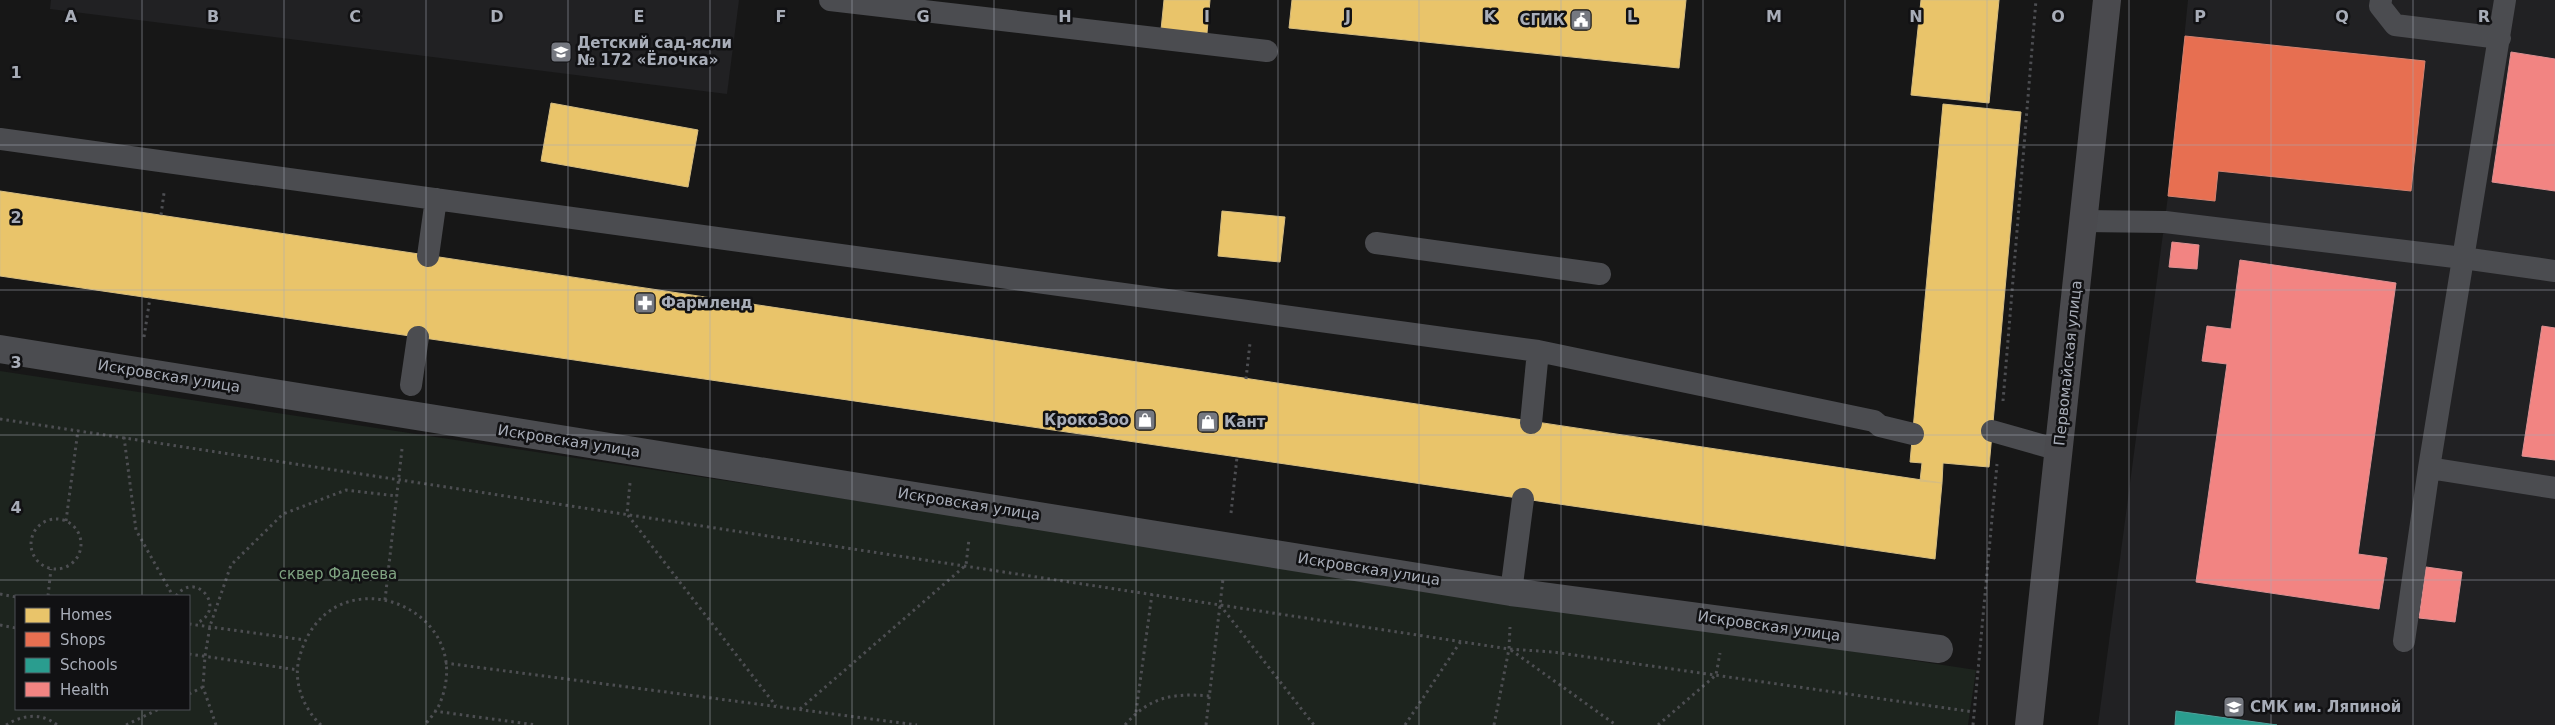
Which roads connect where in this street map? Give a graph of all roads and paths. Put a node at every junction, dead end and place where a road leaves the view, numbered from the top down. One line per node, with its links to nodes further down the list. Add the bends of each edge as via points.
1 (830, 0): 7 (lane)
2 (2036, 0): 28 (path)
3 (2107, 0): 10 (street, Первомайская улица)
4 (2381, 0): 6 (lane, via 2380,6 2395,25)
5 (2505, 0): 6 (lane)
6 (2500, 38): 13 (lane)
7 (1267, 51)
8 (0, 139): 9 (lane)
9 (436, 199): 12 (lane); 19 (lane)
10 (2083, 221): 13 (lane, via 2165,222); 29 (street, Первомайская улица)
11 (1376, 243): 15 (lane)
12 (428, 256)
13 (2464, 258): 14 (lane); 31 (lane)
14 (2555, 271)
15 (1600, 274)
16 (150, 298): 20 (path)
17 (418, 337): 21 (lane)
18 (0, 349): 20 (street, Искровская улица)
19 (1538, 351): 24 (lane); 25 (lane, via 1874,421 1880,426)
20 (140, 371): 22 (street, Искровская улица)
21 (411, 384)
22 (407, 414): 32 (path); 38 (street, Искровская улица)
23 (0, 419): 26 (path)
24 (1531, 423)
25 (1914, 426)
26 (78, 430): 27 (path); 37 (path)
27 (124, 437): 32 (path); 45 (path, via 136,530)
28 (1996, 439): 29 (lane); 74 (path)
29 (2058, 455): 91 (street, Первомайская улица)
30 (1237, 456): 38 (path)
31 (2429, 468): 33 (lane); 58 (lane)
32 (398, 479): 34 (path); 36 (path)
33 (2555, 488)
34 (397, 496): 48 (path); 54 (path, via 346,490 282,514 231,564)
35 (1522, 499): 41 (lane)
36 (627, 514): 39 (path); 69 (path)
37 (66, 521): 40 (path, via 80,538 80,554 68,566); 40 (path, via 50,520 33,535 32,552 43,566)
38 (1227, 546): 41 (street, Искровская улица)
39 (966, 565): 43 (path); 71 (path)
40 (51, 569): 44 (path)
41 (1511, 592): 50 (street, Искровская улица)
42 (0, 594): 47 (path)
43 (1152, 594): 49 (path); 73 (path)
44 (48, 595)
45 (174, 595)
46 (176, 595): 52 (path, via 193,587 208,596 208,613)
47 (15, 596)
48 (386, 600): 56 (path, via 355,600 333,609 315,624); 63 (path, via 401,604 421,616 436,634)
49 (1219, 604): 57 (path); 68 (path); 85 (path)
50 (1724, 620): 60 (street, Искровская улица); 65 (path)
51 (190, 624): 52 (path)
52 (196, 624): 54 (path)
53 (0, 626): 55 (path)
54 (210, 626): 56 (path); 62 (path)
55 (15, 628)
56 (305, 640): 64 (path)
57 (1461, 641): 59 (path); 86 (path)
58 (2404, 641)
59 (1509, 649): 65 (path); 87 (path); 88 (path)
60 (1939, 649)
61 (190, 654): 62 (path)
62 (205, 656): 64 (path); 66 (path)
63 (445, 663): 69 (path); 72 (path, via 446,678 440,704)
64 (298, 670): 79 (path, via 300,692 311,715)
65 (1716, 675): 74 (path); 89 (path)
66 (203, 687): 67 (path); 78 (path)
67 (190, 694)
68 (1210, 696): 73 (path, via 1184,694 1158,699); 84 (path)
69 (776, 706): 71 (path)
70 (157, 710): 77 (path)
71 (799, 710): 82 (path)
72 (434, 711): 80 (path); 81 (path)
73 (1136, 712): 83 (path)
74 (1974, 712): 90 (path)
75 (6, 725): 76 (path, via 28,716 41,716)
76 (57, 725)
77 (126, 725)
78 (216, 725)
79 (320, 725)
80 (425, 725)
81 (536, 725)
82 (917, 725)
83 (1125, 725)
84 (1206, 725)
85 (1314, 725)
86 (1405, 725)
87 (1494, 725)
88 (1616, 725)
89 (1658, 725)
90 (1973, 725)
91 (2029, 725)

